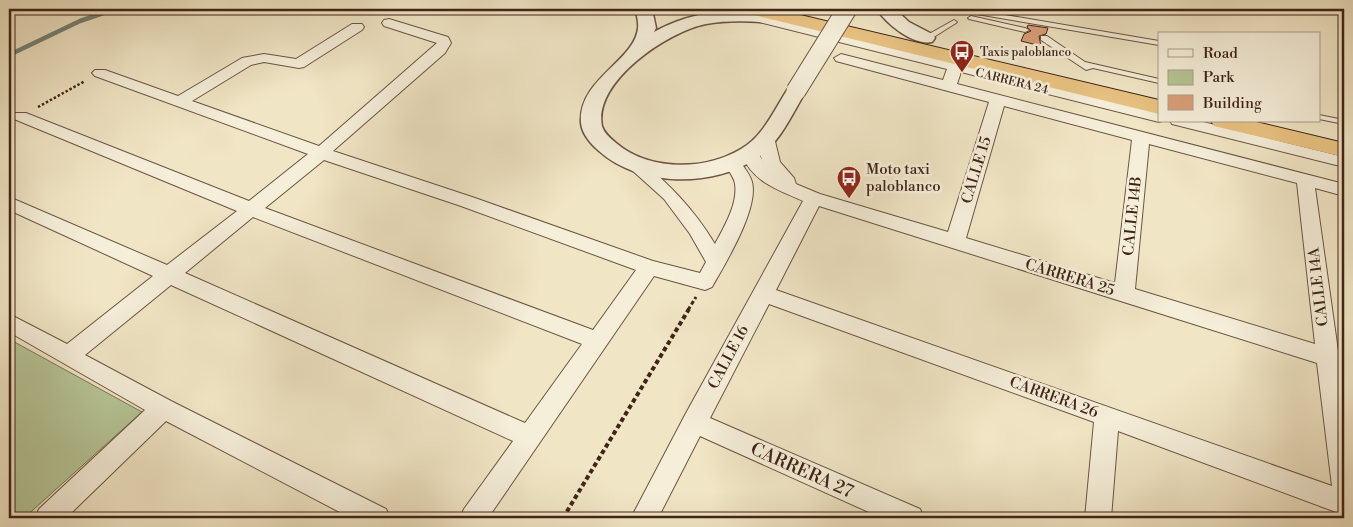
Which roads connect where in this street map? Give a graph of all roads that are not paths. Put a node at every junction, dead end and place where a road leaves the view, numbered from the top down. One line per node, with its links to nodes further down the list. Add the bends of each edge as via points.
1 (644, 9): 15 (street, via 647,28)
2 (846, 9): 34 (street, bridge)
3 (885, 9): 12 (street, via 903,26)
4 (958, 10): 14 (lane)
5 (751, 12): 6 (highway); 15 (street, via 676,27 648,41); 17 (street, CARRERA 24)
6 (810, 15): 12 (highway); 25 (highway)
7 (971, 18): 11 (lane)
8 (954, 22): 12 (lane)
9 (389, 23): 37 (street, via 436,36 444,43 440,50)
10 (357, 27): 24 (street, via 298,64 264,58 247,61)
11 (1025, 30)
12 (926, 38): 18 (highway)
13 (1044, 38): 18 (lane)
14 (1158, 43)
15 (637, 51): 40 (street, via 611,76 592,112 594,132 610,151)
16 (841, 58): 21 (street)
17 (955, 67): 21 (street); 27 (street, CARRERA 24)
18 (1091, 69): 20 (lane); 22 (highway)
19 (100, 73): 24 (street)
20 (1158, 81)
21 (948, 86): 23 (street)
22 (1158, 88)
23 (998, 99): 35 (street); 47 (street, CALLE 15)
24 (179, 102): 37 (street)
25 (1158, 106)
26 (20, 116): 46 (street)
27 (1158, 117)
28 (1320, 117): 32 (lane)
29 (1182, 122): 39 (street)
30 (1226, 122): 36 (highway)
31 (1306, 122): 33 (highway)
32 (1344, 122)
33 (1344, 131)
34 (767, 137): 38 (street); 44 (street, via 766,151 771,164)
35 (1141, 138): 42 (street); 52 (street, CALLE 14B)
36 (1344, 150)
37 (320, 153): 46 (street); 49 (street)
38 (750, 153): 41 (street); 44 (street, CARRERA 25, via 752,164 760,173)
39 (1344, 162)
40 (632, 163): 41 (street, via 664,172 703,170); 48 (street, via 670,195 697,230)
41 (732, 163): 48 (street, via 742,177 742,203)
42 (1305, 179): 43 (street); 56 (street, CALLE 14A)
43 (1344, 190)
44 (806, 194): 47 (street, CARRERA 25); 51 (street, CALLE 16)
45 (9, 203): 50 (street)
46 (250, 209): 50 (street); 54 (street)
47 (955, 241): 52 (street, CARRERA 25)
48 (715, 261): 49 (street, via 705,282)
49 (649, 267): 54 (street)
50 (169, 277): 55 (street); 60 (street)
51 (762, 293): 58 (street, CARRERA 26); 59 (street, CALLE 16)
52 (1124, 294): 56 (street, CARRERA 25)
53 (9, 322): 55 (street)
54 (598, 341): 60 (street)
55 (68, 356): 57 (street)
56 (1335, 359): 61 (street, CALLE 14A)
57 (162, 408): 64 (street); 65 (street)
58 (1107, 416): 62 (street, CARRERA 26); 69 (street)
59 (694, 422): 63 (street, CARRERA 27); 67 (street, CALLE 16)
60 (530, 437): 66 (street)
61 (1344, 484)
62 (1344, 503)
63 (884, 513): 68 (street, CARRERA 27)
64 (48, 518)
65 (377, 518)
66 (473, 518)
67 (644, 518)
68 (911, 518)
69 (1098, 518)

